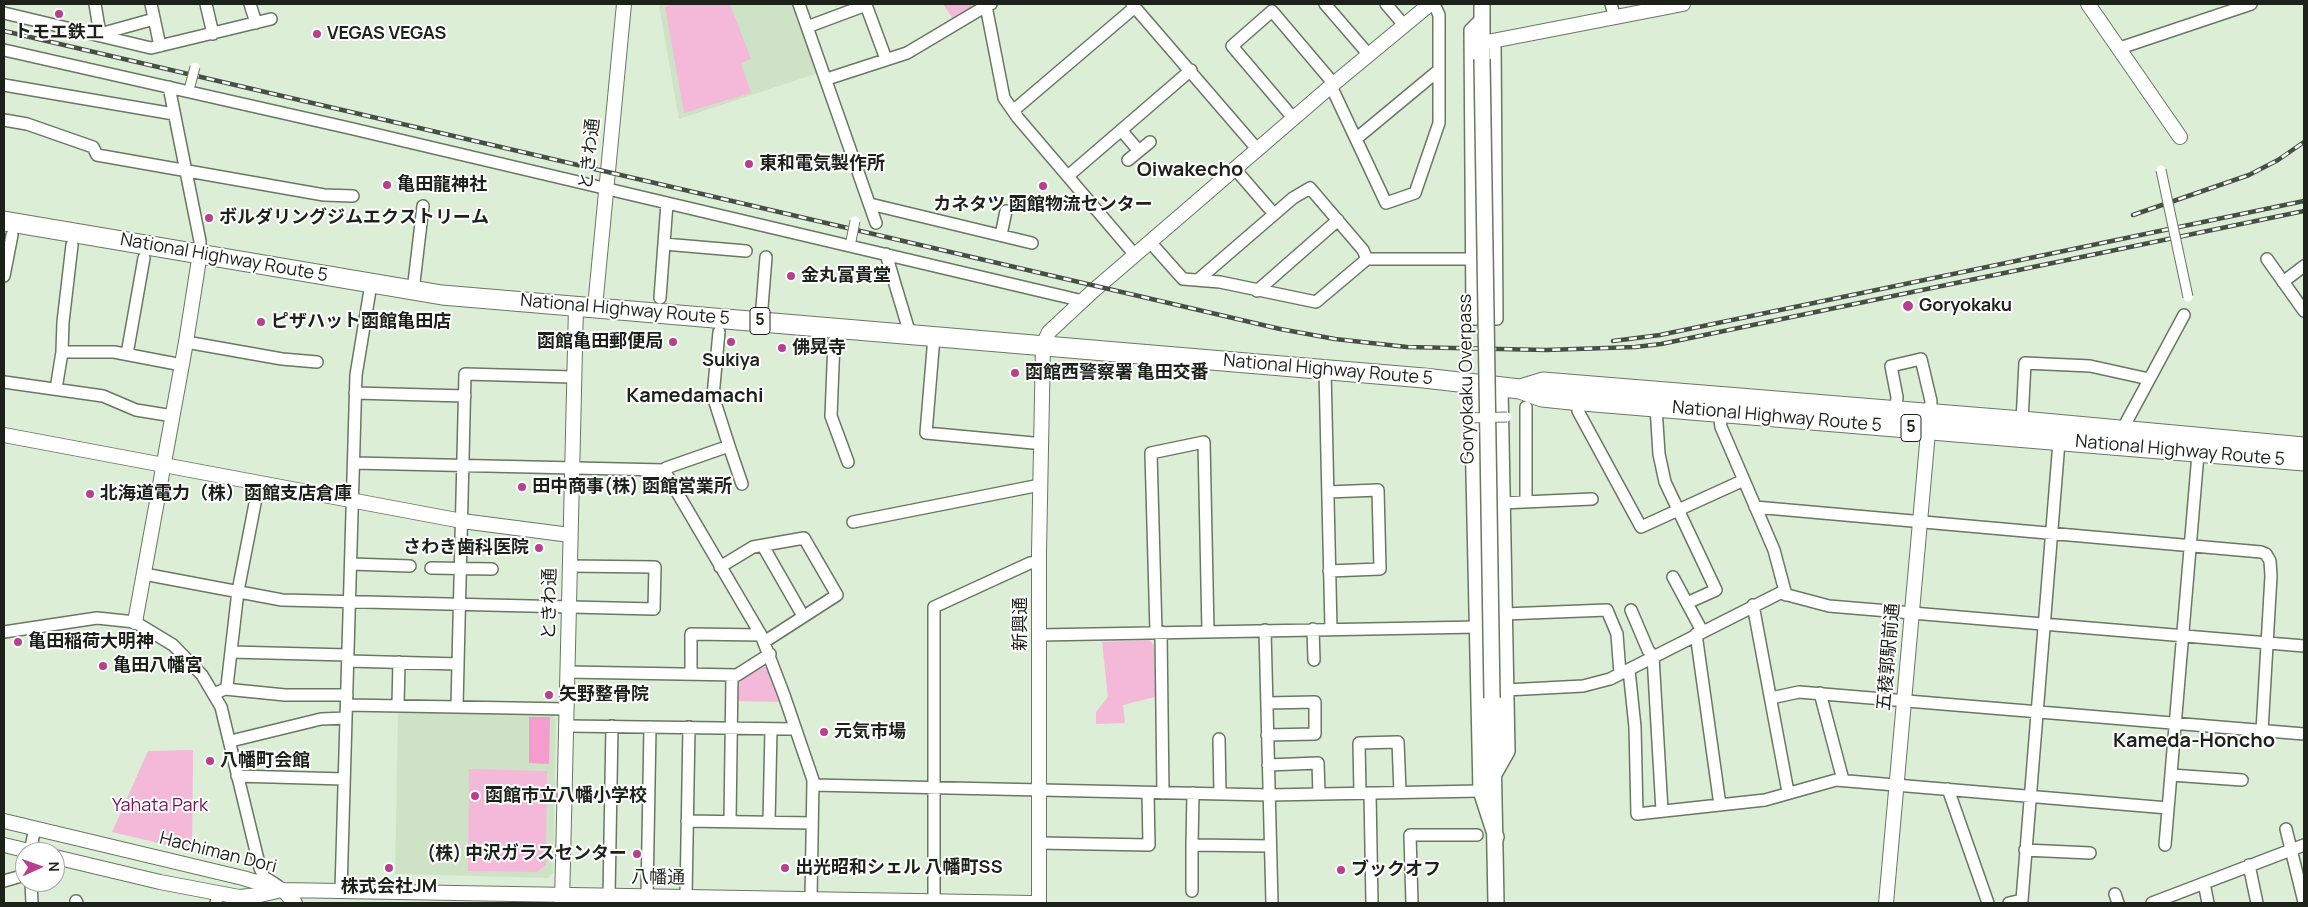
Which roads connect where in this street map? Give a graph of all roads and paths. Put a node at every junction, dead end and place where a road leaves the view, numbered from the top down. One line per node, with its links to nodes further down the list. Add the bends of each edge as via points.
1 (5, 4): 19 (street)
2 (95, 4): 26 (street)
3 (151, 4): 21 (street)
4 (206, 4): 27 (street)
5 (250, 4): 23 (street)
6 (624, 4): 57 (street, ときわ通)
7 (799, 4): 25 (street)
8 (1326, 4): 32 (street)
9 (1386, 4): 24 (street)
10 (1430, 4): 24 (street)
11 (1434, 4): 36 (street, via 1439,15)
12 (1611, 4): 20 (street)
13 (1684, 4): 20 (street)
14 (2088, 4): 30 (street)
15 (2251, 4): 30 (street)
16 (988, 5): 33 (street, via 907,53); 42 (street, via 1004,98)
17 (1134, 6): 35 (street); 42 (street)
18 (1482, 11): 28 (main road, Goryokaku Overpass); 81 (street, via 1470,30)
19 (4, 12): 26 (street)
20 (1615, 18): 28 (street)
21 (154, 19): 26 (street); 29 (street)
22 (271, 19): 23 (street)
23 (256, 23): 27 (street)
24 (1404, 25): 32 (street)
25 (808, 27): 33 (street, via 866,5); 37 (street)
26 (100, 34): 29 (street, via 151,48)
27 (212, 34): 29 (street)
28 (1488, 42): 81 (street, via 1497,319 1472,320); 234 (main road, Goryokaku Overpass, bridge, via 1482,59)
29 (160, 46)
30 (2120, 48): 47 (street)
31 (4, 50): 41 (street)
32 (1369, 55): 39 (street)
33 (886, 59): 37 (street)
34 (194, 67): 40 (street, bridge)
35 (1191, 70): 46 (street); 50 (street)
36 (1439, 70): 48 (street); 48 (street, via 1439,123 1415,193 1386,203)
37 (827, 80): 60 (street)
38 (4, 85): 43 (street)
39 (1332, 85): 44 (street); 44 (street, via 1272,12 1232,46); 48 (street)
40 (190, 86)
41 (169, 87): 43 (street); 57 (street)
42 (1014, 110): 56 (street)
43 (174, 114): 54 (street)
44 (1294, 119): 50 (street)
45 (4, 120): 54 (street, via 27,124 94,147 97,155)
46 (1121, 130): 51 (street); 56 (street)
47 (2180, 137)
48 (1357, 138)
49 (1150, 142): 51 (street)
50 (1258, 150): 53 (street)
51 (1139, 151): 52 (street)
52 (1128, 160)
53 (1235, 169): 63 (street); 70 (street)
54 (186, 170): 58 (street, via 324,195); 75 (street)
55 (2161, 170): 90 (street, bridge)
56 (1068, 176): 77 (street)
57 (605, 189): 59 (street); 94 (street, ときわ通)
58 (353, 196)
59 (667, 204): 72 (street); 76 (street)
60 (870, 204): 66 (street); 68 (street)
61 (423, 206): 88 (street)
62 (1006, 211): 68 (street)
63 (1274, 214): 64 (street, via 1310,188); 85 (street)
64 (1338, 220): 80 (street); 89 (street)
65 (855, 221): 69 (street, bridge)
66 (876, 223)
67 (8, 228): 75 (highway, National Highway Route 5 / 5); 84 (street)
68 (1001, 235): 71 (street)
69 (851, 241)
70 (1150, 242): 77 (street); 85 (street, via 1183,280)
71 (1032, 243)
72 (664, 244): 74 (street); 91 (street)
73 (72, 246): 104 (street)
74 (746, 251)
75 (200, 253): 87 (highway, National Highway Route 5 / 5); 102 (street)
76 (886, 254): 92 (street); 99 (street)
77 (1135, 255): 92 (street)
78 (766, 257): 95 (street)
79 (144, 258): 105 (street)
80 (1367, 259): 81 (street); 89 (street, via 1316,302)
81 (1471, 259)
82 (2267, 259): 86 (street)
83 (2304, 266): 86 (street)
84 (4, 276)
85 (1199, 280): 89 (street)
86 (2283, 282): 96 (street)
87 (371, 284): 88 (highway, National Highway Route 5 / 5); 116 (street)
88 (413, 291): 93 (highway, National Highway Route 5 / 5)
89 (1257, 291)
90 (2188, 297)
91 (660, 298)
92 (1082, 300): 103 (street, via 1049,332)
93 (576, 306): 94 (highway, National Highway Route 5 / 5); 109 (street, ときわ通)
94 (595, 307): 99 (highway, National Highway Route 5 / 5)
95 (762, 307)
96 (2304, 311)
97 (2184, 315): 110 (street)
98 (719, 332): 132 (street, via 713,396)
99 (910, 334): 100 (highway, National Highway Route 5 / 5)
100 (934, 337): 103 (highway, National Highway Route 5 / 5); 131 (street, via 926,433)
101 (834, 341): 136 (street, via 831,416)
102 (186, 342): 106 (street); 107 (street)
103 (1043, 345): 108 (highway, National Highway Route 5 / 5); 145 (street, 新興通)
104 (62, 352): 105 (street); 114 (street)
105 (127, 354): 107 (street)
106 (317, 362)
107 (182, 365): 123 (street)
108 (1325, 370): 112 (highway, National Highway Route 5 / 5); 146 (street)
109 (573, 377): 117 (street, via 465,374); 140 (street, ときわ通)
110 (2149, 379): 127 (street, via 2090,366 2025,363); 128 (street)
111 (4, 382): 114 (street)
112 (1472, 384): 113 (highway, National Highway Route 5 / 5); 184 (main road)
113 (1500, 387): 115 (highway, National Highway Route 5 / 5); 150 (main road)
114 (56, 389): 123 (street, via 103,396 136,410)
115 (1520, 389): 119 (highway, National Highway Route 5 / 5, via 1542,397); 122 (highway, National Highway Route 5 / 5, via 1543,382)
116 (355, 392): 117 (street); 137 (street)
117 (465, 396): 138 (street)
118 (1526, 407): 149 (street)
119 (1656, 407): 121 (highway, National Highway Route 5 / 5); 152 (street, via 1660,465)
120 (1578, 410): 152 (street, via 1642,527)
121 (1719, 412): 126 (highway, National Highway Route 5 / 5); 142 (street, via 1721,427)
122 (1896, 412): 126 (highway, National Highway Route 5 / 5); 126 (street, via 1897,397 1891,366 1920,359 1930,401)
123 (173, 416): 139 (street)
124 (1507, 417): 125 (street, bridge)
125 (1466, 418)
126 (1929, 422): 127 (highway, National Highway Route 5 / 5); 130 (highway, National Highway Route 5 / 5); 153 (street, 五稜郭駅前通)
127 (2022, 422): 128 (highway, National Highway Route 5 / 5)
128 (2122, 430): 133 (highway, National Highway Route 5 / 5)
129 (4, 435): 139 (street)
130 (2059, 442): 134 (highway, National Highway Route 5 / 5); 156 (street)
131 (1033, 443)
132 (729, 446): 141 (street); 144 (street)
133 (2304, 447)
134 (2198, 454): 135 (highway, National Highway Route 5 / 5); 158 (street)
135 (2304, 461)
136 (848, 462)
137 (354, 463): 138 (street); 148 (street)
138 (462, 465): 140 (street); 154 (street)
139 (164, 466): 143 (street); 169 (street)
140 (571, 468): 141 (street); 157 (street, ときわ通)
141 (664, 470): 164 (street)
142 (1744, 480): 151 (street); 152 (street)
143 (259, 483): 148 (street); 171 (street)
144 (742, 484)
145 (1040, 486): 155 (street); 160 (street, 新興通)
146 (1328, 492): 168 (street); 168 (street, via 1378,490 1380,559 1380,569)
147 (1592, 499): 149 (street)
148 (352, 500): 154 (street); 161 (street)
149 (1526, 502): 150 (street)
150 (1501, 503): 180 (main road)
151 (1755, 506): 153 (street); 172 (street, via 1774,550)
152 (1678, 511): 174 (street, via 1716,590)
153 (1920, 520): 156 (street); 179 (street, 五稜郭駅前通)
154 (462, 521): 157 (street); 166 (street)
155 (853, 522)
156 (2052, 532): 158 (street); 183 (street)
157 (570, 534): 163 (street, ときわ通)
158 (2191, 545): 193 (street); 195 (street, via 2257,552 2268,557 2271,576)
159 (763, 546): 164 (street, via 753,548); 181 (street); 181 (street, via 804,538 837,595)
160 (1039, 562): 192 (street, 新興通); 242 (street, via 1030,563 934,607)
161 (351, 564): 162 (street); 173 (street)
162 (410, 566)
163 (569, 566): 176 (street, ときわ通); 176 (street, via 655,567 654,609)
164 (720, 567): 194 (street)
165 (431, 568): 166 (street)
166 (460, 568): 167 (street); 175 (street)
167 (492, 569)
168 (1329, 571): 185 (street)
169 (144, 574): 171 (street); 182 (street)
170 (1673, 577): 174 (street)
171 (238, 590): 173 (street, via 282,600); 197 (street)
172 (1786, 595): 177 (street, via 1780,593); 179 (street, via 1829,606)
173 (350, 601): 175 (street); 200 (street)
174 (1687, 603): 191 (street)
175 (459, 604): 176 (street); 203 (street)
176 (568, 606): 204 (street, ときわ通)
177 (1753, 606): 191 (street); 211 (street)
178 (1631, 610): 199 (street)
179 (1912, 612): 183 (street); 213 (street, 五稜郭駅前通)
180 (1504, 614): 205 (street, via 1607,610 1617,634); 208 (main road)
181 (803, 616): 194 (street)
182 (135, 622): 189 (street, via 97,618); 209 (street, via 172,644)
183 (2044, 624): 193 (street); 218 (street)
184 (1478, 627): 185 (street); 244 (main road)
185 (1331, 628): 186 (street)
186 (1313, 629): 187 (street); 201 (street)
187 (1265, 630): 188 (street); 214 (street)
188 (1208, 631): 190 (street); 190 (street, via 1204,442 1151,453)
189 (4, 632)
190 (1158, 632): 192 (street); 249 (street)
191 (1699, 632): 199 (street); 256 (street)
192 (1040, 635): 245 (street, 新興通)
193 (2183, 636): 195 (street); 220 (street)
194 (762, 638): 198 (street); 206 (street, via 691,634)
195 (2267, 642): 196 (street); 228 (street)
196 (2304, 646)
197 (231, 652): 200 (street); 209 (street)
198 (770, 654): 207 (street, via 737,676); 227 (street)
199 (1653, 656): 205 (street); 258 (street)
200 (348, 658): 202 (street); 212 (street)
201 (1314, 660)
202 (399, 662): 203 (street); 215 (street)
203 (458, 664): 216 (street)
204 (567, 672): 206 (street); 217 (street, ときわ通)
205 (1625, 672): 208 (street, via 1583,686); 258 (street, via 1635,726 1634,814)
206 (691, 674): 207 (street)
207 (732, 676): 225 (street)
208 (1506, 690): 234 (main road, via 1507,751)
209 (220, 692): 212 (street); 236 (street)
210 (1820, 693): 211 (street, via 1799,692); 213 (street); 238 (street)
211 (1770, 698): 247 (street)
212 (347, 700): 215 (street); 219 (street)
213 (1904, 700): 218 (street); 240 (street, 五稜郭駅前通)
214 (1267, 703): 230 (street); 230 (street, via 1315,702 1315,734)
215 (398, 705): 216 (street)
216 (457, 706): 217 (street)
217 (567, 709): 221 (street, ときわ通)
218 (2037, 711): 220 (street); 255 (street)
219 (346, 718): 232 (street, via 321,718); 237 (street)
220 (2176, 723): 228 (street); 235 (street)
221 (567, 726): 222 (street); 288 (street, ときわ通)
222 (612, 726): 223 (street); 283 (street)
223 (650, 727): 224 (street); 284 (street)
224 (689, 727): 225 (street); 260 (street)
225 (732, 728): 226 (street); 261 (street)
226 (771, 729): 227 (street); 262 (street)
227 (795, 729): 241 (street)
228 (2262, 731): 229 (street)
229 (2304, 734)
230 (1268, 735): 233 (street)
231 (1219, 739): 252 (street)
232 (235, 740)
233 (1268, 766): 253 (street, via 1318,764); 254 (street)
234 (1494, 774): 267 (main road, Goryokaku Overpass)
235 (2171, 775): 239 (street); 257 (street)
236 (237, 776): 237 (street); 280 (street, via 260,868 264,877)
237 (344, 779): 281 (street)
238 (1843, 780): 240 (street); 247 (street)
239 (2242, 780)
240 (1897, 784): 243 (street); 301 (street, 五稜郭駅前通)
241 (814, 785): 242 (street); 263 (street)
242 (935, 789): 245 (street); 292 (street)
243 (1948, 789): 255 (street); 302 (street)
244 (1481, 790): 246 (street); 267 (main road)
245 (1039, 791): 248 (street); 269 (street, 新興通)
246 (1400, 792): 251 (street); 251 (street, via 1398,742 1359,743)
247 (1788, 792): 256 (street, via 1765,800)
248 (1148, 793): 249 (street); 269 (street, via 1149,845)
249 (1164, 793): 250 (street)
250 (1193, 793): 252 (street); 270 (street)
251 (1365, 793): 253 (street); 298 (street)
252 (1220, 794): 254 (street)
253 (1319, 794): 254 (street)
254 (1269, 795): 273 (street)
255 (2030, 796): 257 (street); 275 (street)
256 (1720, 805): 258 (street)
257 (2168, 808): 271 (street)
258 (1662, 811)
259 (4, 821): 264 (street, Hachiman Dori)
260 (687, 821): 261 (street); 285 (street)
261 (730, 821): 262 (street)
262 (769, 822): 263 (street)
263 (812, 823): 289 (street)
264 (36, 828): 268 (street); 280 (street, Hachiman Dori, via 234,875)
265 (2286, 828): 274 (street)
266 (1477, 835): 299 (street, via 1410,835)
267 (1496, 837): 300 (main road, Goryokaku Overpass)
268 (33, 842)
269 (1039, 844): 296 (street, 新興通)
270 (1192, 845): 273 (street); 282 (street)
271 (2165, 845)
272 (2304, 845): 274 (street)
273 (1270, 846): 297 (street)
274 (2292, 849): 278 (street); 293 (street)
275 (2025, 850): 276 (street); 303 (street, via 2022,900)
276 (2090, 853)
277 (65, 860): 286 (street, Hachiman Dori)
278 (2249, 865): 279 (street); 306 (street)
279 (2204, 883): 291 (street); 305 (street)
280 (283, 890): 281 (street, 八幡通); 286 (street, Hachiman Dori); 294 (street)
281 (341, 891): 287 (street, 八幡通)
282 (1192, 892)
283 (609, 896): 284 (street, 八幡通); 288 (street, 八幡通)
284 (647, 896): 285 (street, 八幡通)
285 (686, 897): 290 (street, 八幡通)
286 (217, 898)
287 (487, 899): 288 (street, 八幡通)
288 (562, 899)
289 (811, 899): 290 (street, 八幡通); 292 (street, 八幡通)
290 (705, 900)
291 (2164, 901): 304 (street)
292 (934, 902): 295 (street, 八幡通)
293 (2304, 902)
294 (295, 903)
295 (1032, 903)
296 (1039, 903)
297 (1272, 903)
298 (1372, 903)
299 (1412, 903)
300 (1496, 903)
301 (1886, 903)
302 (1988, 903)
303 (2009, 903)
304 (2152, 903)
305 (2208, 903)
306 (2257, 903)

